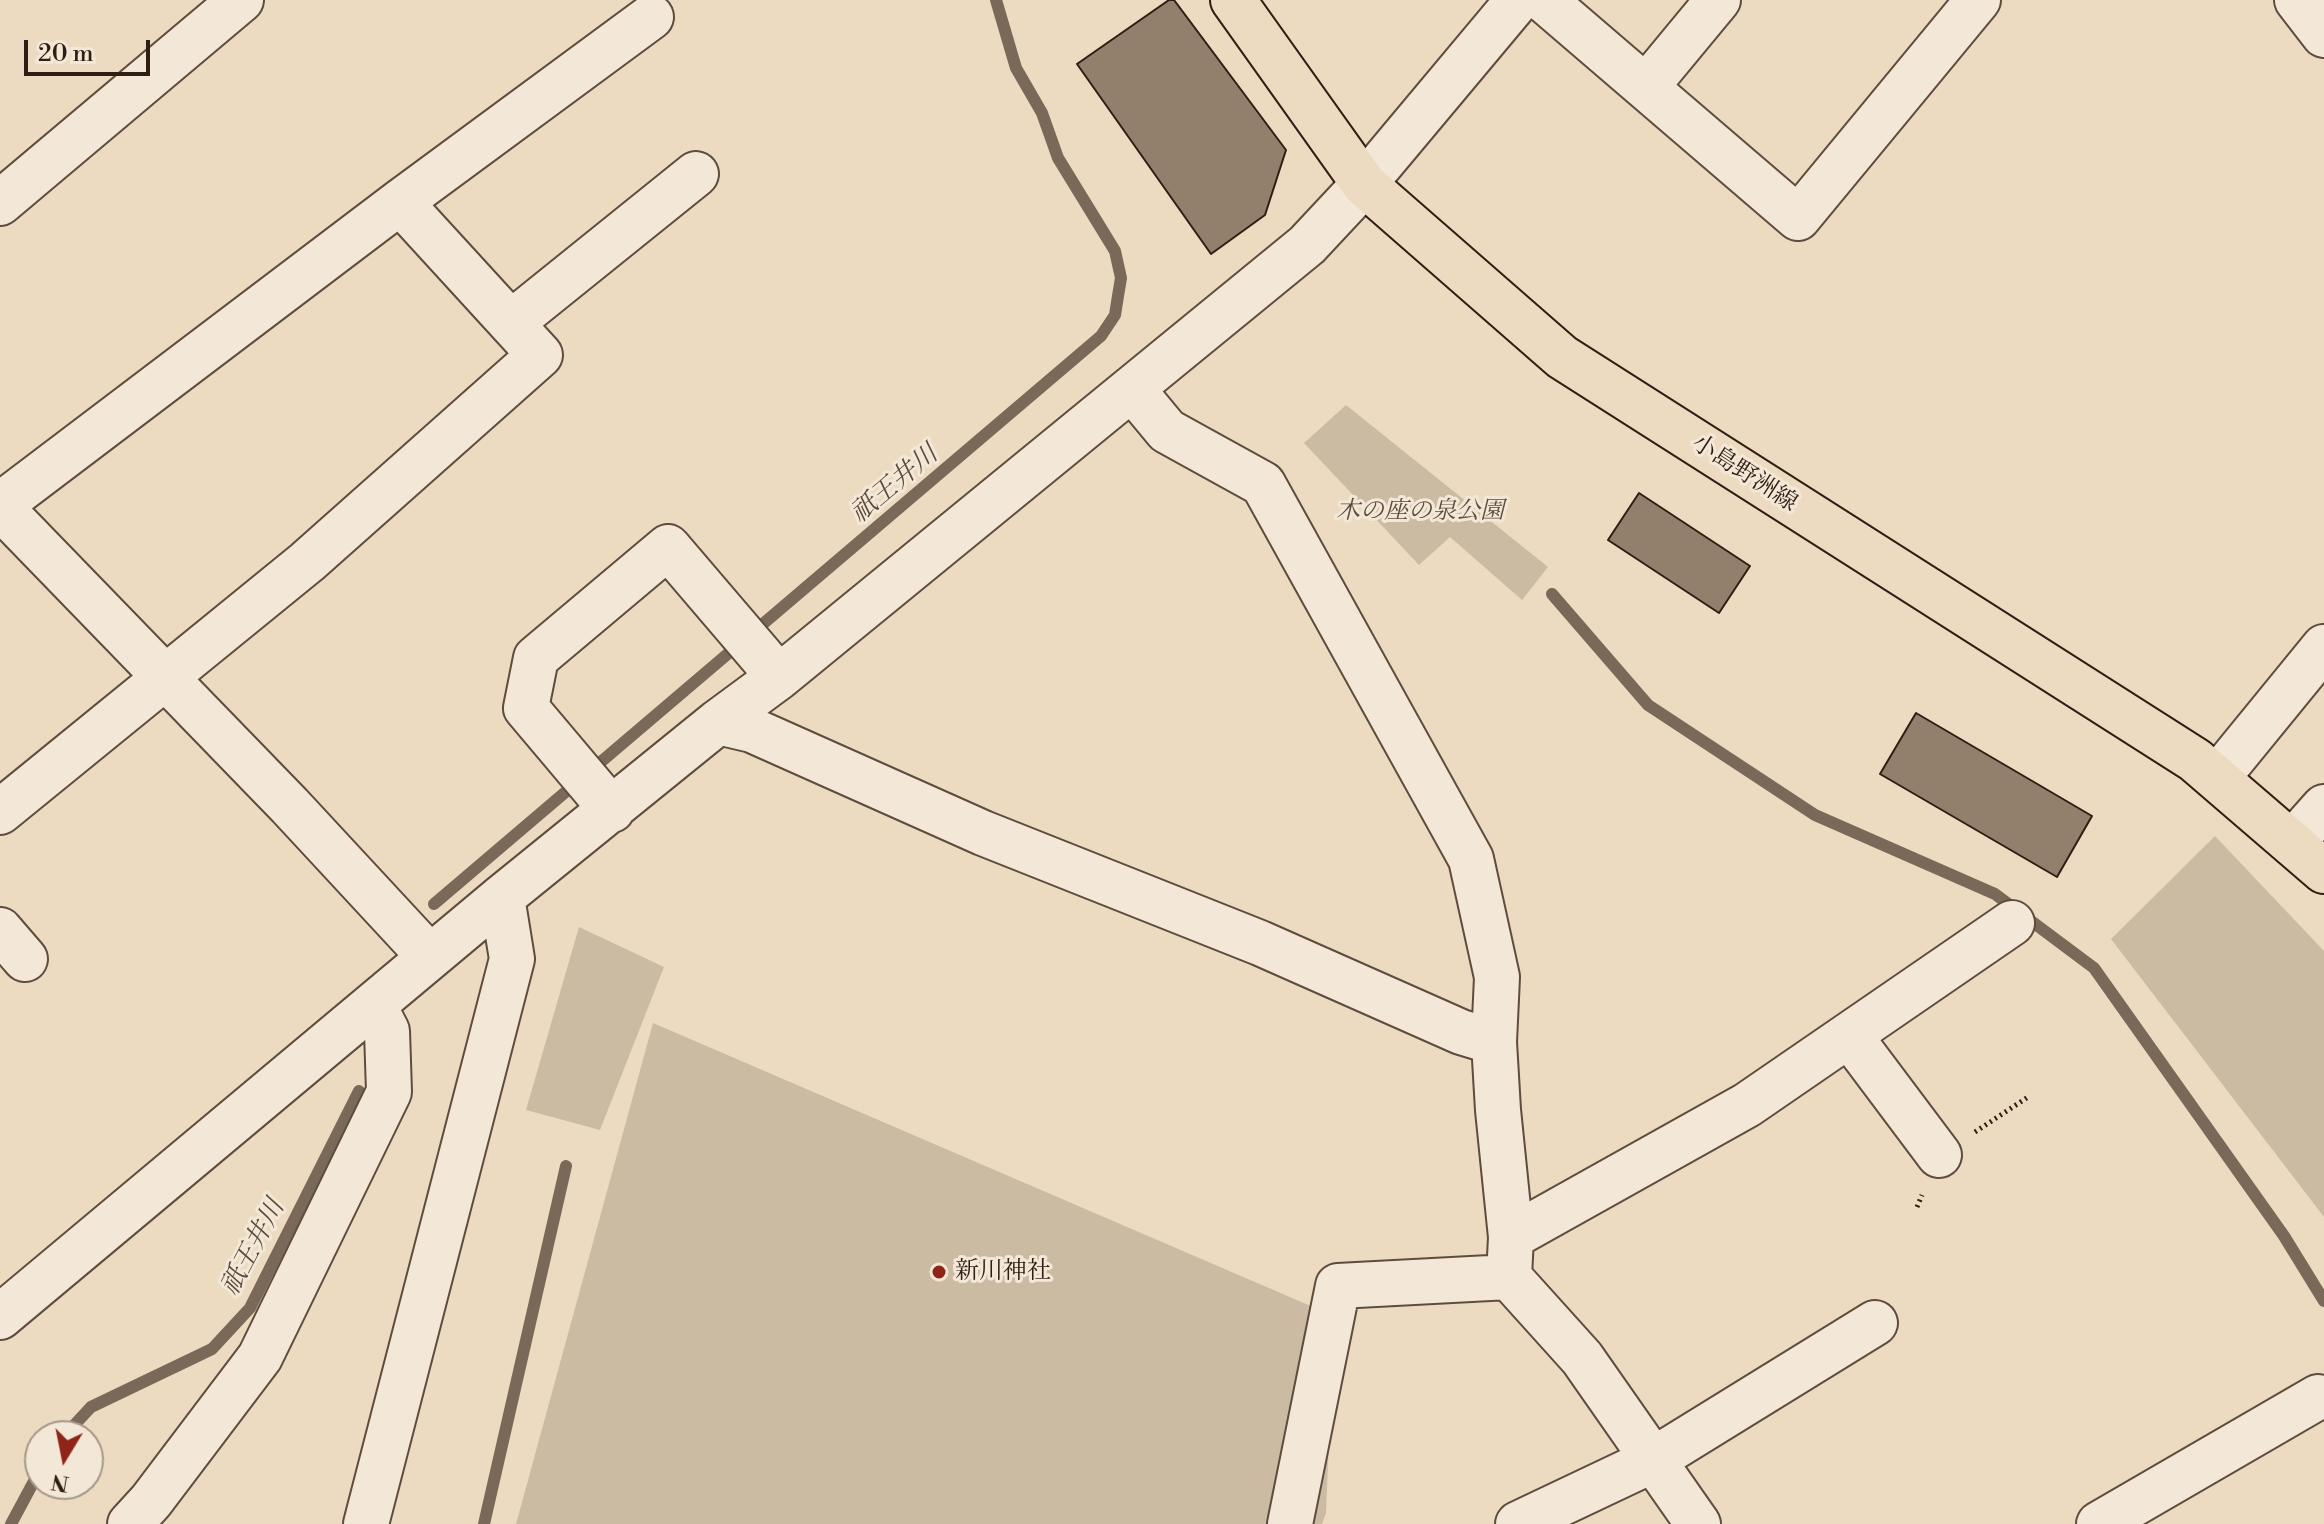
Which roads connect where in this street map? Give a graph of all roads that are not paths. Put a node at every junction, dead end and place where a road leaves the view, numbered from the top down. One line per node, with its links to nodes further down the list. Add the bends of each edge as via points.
1 (241, 0): 14 (street)
2 (1233, 0): 12 (main road, 小島野洲線)
3 (1518, 0): 12 (street)
4 (1544, 0): 10 (street)
5 (1718, 0): 10 (street)
6 (1978, 0): 10 (street, via 1798,218)
7 (2297, 0): 9 (street)
8 (651, 17): 13 (street)
9 (2324, 35)
10 (1646, 87)
11 (696, 174): 15 (street)
12 (1364, 184): 16 (street, via 1307,245); 22 (main road, 小島野洲線, via 1562,357)
13 (400, 202): 15 (street); 17 (street)
14 (0, 203)
15 (511, 323): 20 (street, via 540,355 307,562)
16 (1133, 390): 19 (street); 32 (street, via 1167,431 1263,484 1471,859 1497,977)
17 (0, 506): 20 (street)
18 (2324, 647): 22 (street)
19 (755, 650): 21 (street); 23 (street, via 668,547 536,658 526,708)
20 (164, 679): 25 (street); 29 (street)
21 (718, 722): 23 (street); 32 (street, via 752,730 983,833)
22 (2217, 778): 26 (main road, 小島野洲線)
23 (592, 786): 27 (street)
24 (2324, 807): 26 (street)
25 (0, 812)
26 (2308, 857)
27 (502, 897): 29 (street); 40 (street, via 512,959)
28 (2012, 923): 31 (street)
29 (430, 957): 30 (street)
30 (374, 1006): 35 (street); 39 (street, via 387,1031 389,1092 260,1357)
31 (1849, 1035): 33 (street); 34 (street)
32 (1494, 1042): 34 (street)
33 (1939, 1155)
34 (1510, 1257): 38 (street); 41 (street, via 1338,1286)
35 (0, 1317)
36 (1875, 1323): 38 (street)
37 (2318, 1397): 44 (street)
38 (1653, 1460): 42 (street); 43 (street)
39 (130, 1524)
40 (366, 1524)
41 (1290, 1524)
42 (1518, 1524)
43 (1698, 1524)
44 (2099, 1524)

